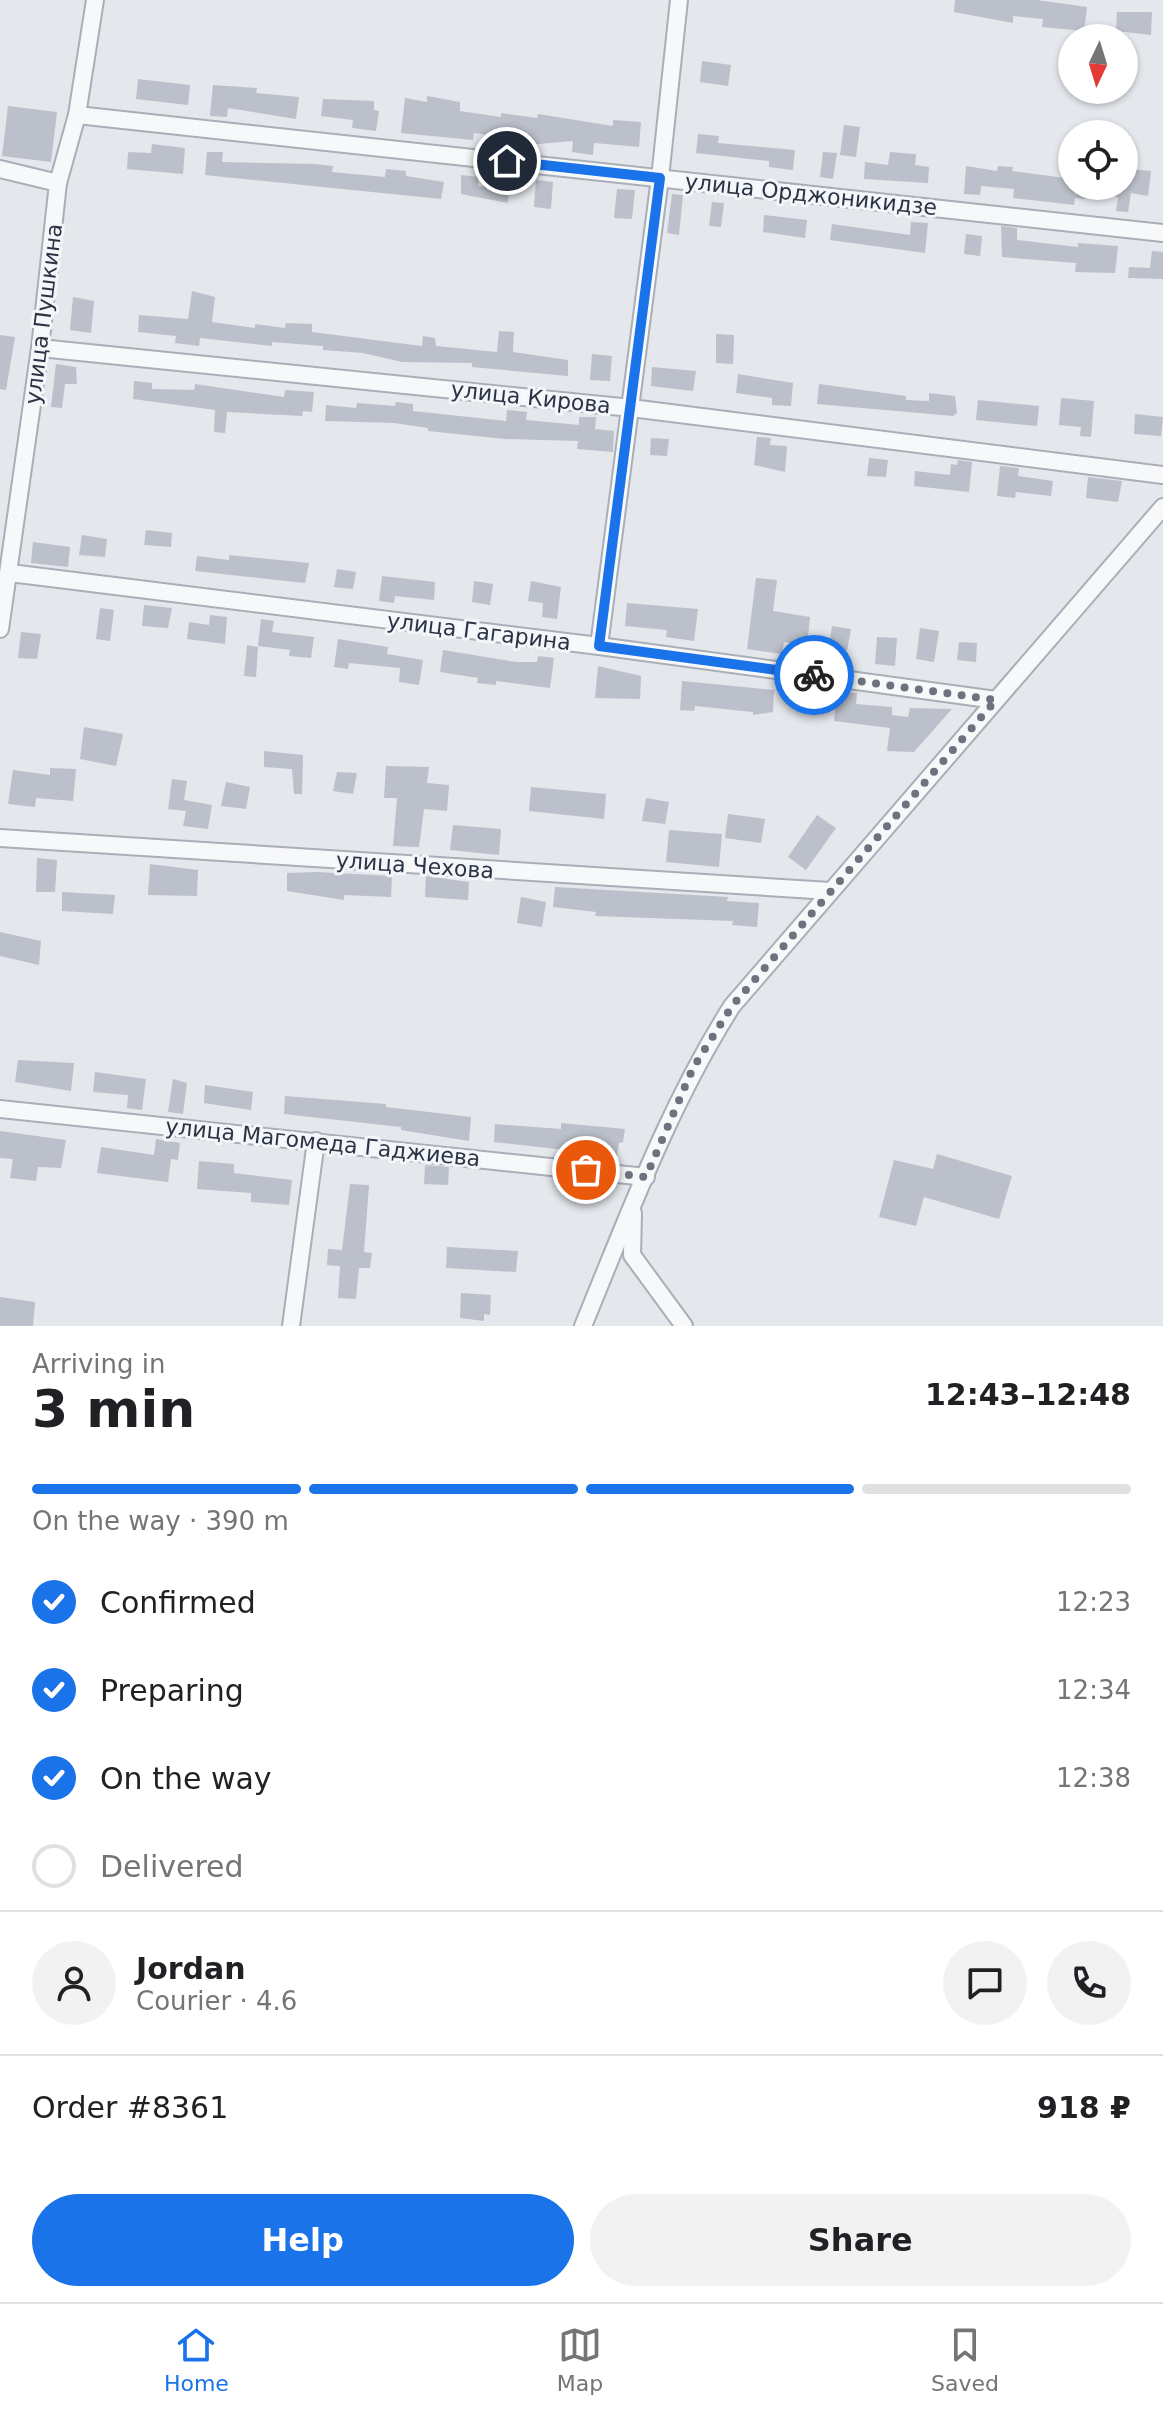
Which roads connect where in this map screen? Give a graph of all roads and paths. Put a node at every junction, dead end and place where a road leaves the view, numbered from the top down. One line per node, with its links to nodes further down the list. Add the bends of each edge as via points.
1 (95, 0): 3 (street, улица Пушкина)
2 (679, 0): 5 (street)
3 (77, 115): 5 (street, улица Орджоникидзе); 6 (street, улица Пушкина)
4 (0, 169): 6 (street)
5 (660, 178): 7 (street, улица Орджоникидзе); 9 (street)
6 (58, 183): 8 (street, улица Пушкина)
7 (1163, 233)
8 (40, 348): 9 (street, улица Кирова); 12 (street, улица Пушкина)
9 (631, 408): 10 (street, улица Кирова); 14 (street)
10 (1163, 475)
11 (1163, 507): 15 (street)
12 (10, 573): 13 (street, улица Пушкина); 14 (street, улица Гагарина)
13 (0, 629)
14 (599, 646): 15 (street, улица Гагарина)
15 (996, 700): 17 (street)
16 (0, 838): 17 (street, улица Чехова)
17 (830, 891): 20 (street, via 732,1006 693,1068)
18 (0, 1109): 19 (street, улица Магомеда Гаджиева)
19 (316, 1141): 20 (street, улица Магомеда Гаджиева); 22 (street)
20 (646, 1177): 21 (street)
21 (634, 1203): 23 (street); 24 (street, via 632,1255)
22 (291, 1326)
23 (583, 1326)
24 (684, 1326)

